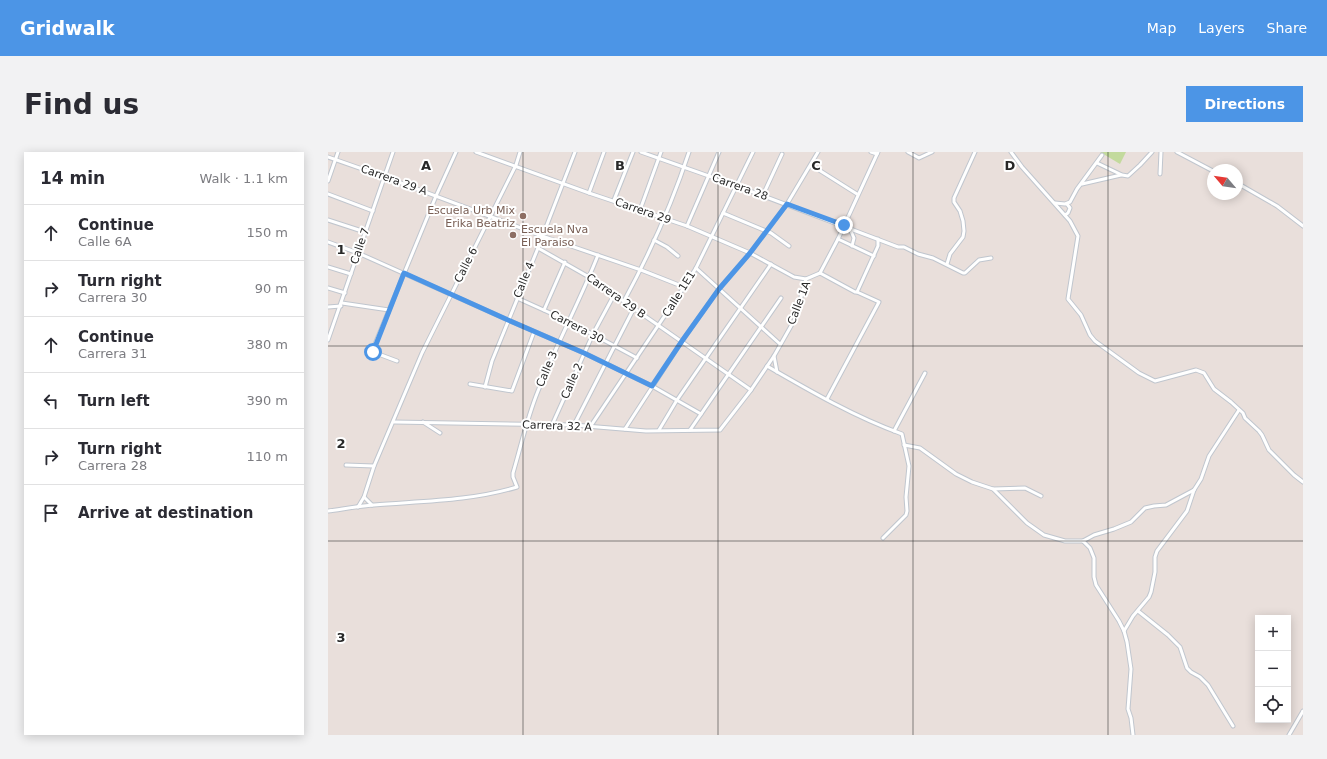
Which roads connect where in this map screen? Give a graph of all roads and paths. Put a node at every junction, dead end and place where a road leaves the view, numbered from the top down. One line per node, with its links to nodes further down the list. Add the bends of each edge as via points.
1 (338, 152): 28 (street)
2 (393, 152): 37 (street, Calle 7)
3 (456, 152): 47 (street)
4 (476, 152): 31 (street, Carrera 29)
5 (520, 152): 31 (street, Calle 6)
6 (575, 152): 39 (street, Calle 4)
7 (604, 152): 43 (street)
8 (633, 152): 48 (street)
9 (641, 152): 27 (street, Carrera 28)
10 (662, 152): 27 (street)
11 (689, 152): 32 (street)
12 (719, 152): 36 (street)
13 (753, 152): 41 (street, Calle 1E1)
14 (818, 152): 30 (street)
15 (871, 152): 23 (street)
16 (908, 152): 17 (street, via 919,158)
17 (932, 152)
18 (975, 152): 82 (street, via 954,198 964,231)
19 (1011, 152): 50 (street)
20 (1152, 152): 35 (street, via 1130,175)
21 (1161, 152): 34 (street)
22 (1177, 152): 33 (street)
23 (878, 153): 45 (street, Calle 1A)
24 (782, 154): 46 (street)
25 (1102, 155): 29 (street)
26 (328, 157): 28 (street, Carrera 29 A)
27 (659, 158): 32 (street, Carrera 28); 52 (street)
28 (336, 159): 37 (street, Carrera 29 A); 38 (street)
29 (1097, 163): 35 (street); 40 (street)
30 (811, 165): 45 (street); 49 (street)
31 (516, 166): 39 (street, Carrera 29); 56 (street, Calle 6)
32 (684, 167): 36 (street, Carrera 28); 57 (street)
33 (1207, 168)
34 (1160, 174)
35 (1122, 175): 40 (street)
36 (708, 176): 41 (street, Carrera 28); 60 (street)
37 (385, 177): 47 (street, Carrera 29 A); 53 (street, Calle 7)
38 (328, 181)
39 (562, 183): 43 (street, Carrera 29); 65 (street, Calle 4)
40 (1082, 184): 51 (street)
41 (737, 186): 46 (street, Carrera 28); 54 (street, Calle 1E1)
42 (1243, 186): 61 (street, via 1277,206)
43 (589, 193): 48 (street, Carrera 29)
44 (328, 194): 53 (street)
45 (858, 194): 59 (street, Calle 1A)
46 (763, 195): 49 (street, Carrera 28)
47 (436, 196): 56 (street, Carrera 29 A); 86 (street)
48 (614, 200): 52 (street, Carrera 29)
49 (787, 204): 59 (street, Carrera 28); 64 (street)
50 (1055, 204): 51 (street); 55 (street)
51 (1068, 204): 55 (street, via 1070,208)
52 (640, 210): 57 (street, Carrera 29)
53 (373, 211): 63 (street, Calle 7)
54 (723, 212): 64 (street); 66 (street, Calle 1E1)
55 (1065, 215): 135 (street, via 1078,236 1068,299 1081,315 1095,341 1139,373 1155,381 1200,370 1204,372 1214,389)
56 (491, 217): 65 (street, Carrera 29 A); 96 (street, Calle 6)
57 (664, 219): 60 (street, Carrera 29); 68 (street)
58 (328, 220): 63 (street)
59 (844, 225): 62 (street, Carrera 28); 69 (street, Calle 1A)
60 (687, 226): 66 (street, Carrera 29)
61 (1303, 226)
62 (850, 229): 67 (street, Carrera 28); 72 (street, via 854,238)
63 (365, 232): 74 (street, Calle 7)
64 (766, 232): 71 (street); 75 (street)
65 (542, 236): 73 (street, Calle 4); 76 (street, Carrera 29 A)
66 (711, 236): 75 (street, Carrera 29); 84 (street, Calle 1E1)
67 (878, 239): 78 (street); 82 (street, Carrera 28)
68 (654, 240): 77 (street); 85 (street)
69 (838, 240): 72 (street); 87 (street, Calle 1A)
70 (328, 242): 74 (street)
71 (789, 246)
72 (852, 246): 78 (street)
73 (538, 248): 80 (street, Carrera 29 B); 98 (street, Calle 4)
74 (358, 253): 86 (street); 88 (street, Calle 7)
75 (750, 253): 81 (street, Carrera 29); 93 (street)
76 (598, 255): 85 (street, Carrera 29 A); 89 (street, Calle 3)
77 (678, 256)
78 (874, 256): 94 (street)
79 (991, 258): 82 (street, Carrera 28, via 979,260 965,273)
80 (565, 262): 89 (street, Carrera 29 B); 106 (street)
81 (771, 264): 90 (street, Carrera 29, via 794,277); 103 (street)
82 (947, 264)
83 (328, 267): 88 (street)
84 (696, 268): 91 (street, Calle 1E1); 93 (street)
85 (641, 270): 91 (street, Carrera 29 A); 100 (street)
86 (404, 273): 96 (street); 105 (street)
87 (820, 273): 90 (street, Calle 1A); 94 (street)
88 (351, 274): 95 (street, Calle 7)
89 (590, 277): 97 (street, Carrera 29 B); 108 (street, Calle 3)
90 (806, 279): 116 (street, Calle 1A, via 795,319)
91 (684, 287): 109 (street, Calle 1E1)
92 (328, 288): 95 (street)
93 (719, 289): 103 (street); 114 (street)
94 (857, 292): 133 (street, via 879,302)
95 (345, 293): 101 (street, Calle 7)
96 (451, 294): 107 (street); 137 (street, Calle 6, via 422,353)
97 (614, 294): 100 (street, Carrera 29 B); 112 (street, Calle 2)
98 (517, 298): 106 (street, Carrera 30); 107 (street, Calle 4)
99 (781, 298): 110 (street)
100 (624, 301): 104 (street, Carrera 29 B)
101 (341, 304): 102 (street); 105 (street); 113 (street, Calle 7)
102 (328, 307)
103 (740, 307): 110 (street); 121 (street)
104 (634, 308): 109 (street, Carrera 29 B); 117 (street)
105 (389, 310): 122 (street, via 372,351)
106 (544, 310): 108 (street, Carrera 30)
107 (508, 320): 111 (street); 131 (street, Calle 4)
108 (568, 321): 112 (street, Carrera 30); 115 (street, Calle 3)
109 (659, 325): 114 (street, Carrera 29 B); 120 (street, Calle 1E1)
110 (761, 326): 116 (street); 128 (street)
111 (534, 332): 115 (street); 131 (street, via 512,390)
112 (593, 334): 117 (street, Carrera 30); 118 (street, Calle 2)
113 (328, 340)
114 (682, 341): 121 (street, Carrera 29 B); 130 (street)
115 (558, 342): 118 (street); 139 (street, Calle 3)
116 (780, 344): 119 (street, Calle 1A)
117 (614, 345): 120 (street, Carrera 30); 123 (street)
118 (584, 353): 123 (street); 140 (street, Calle 2)
119 (774, 356): 124 (street, Calle 1A); 126 (street)
120 (637, 358): 125 (street, Calle 1E1)
121 (706, 359): 128 (street, Carrera 29 B); 134 (street)
122 (397, 361)
123 (605, 363): 125 (street); 141 (street)
124 (767, 366): 126 (street); 132 (street, Calle 1A)
125 (626, 372): 130 (street); 142 (street, Calle 1E1)
126 (777, 372): 133 (street)
127 (925, 373): 147 (street)
128 (728, 374): 132 (street, Carrera 29 B); 136 (street)
129 (470, 384): 131 (street)
130 (652, 386): 134 (street); 143 (street)
131 (485, 387)
132 (750, 390): 146 (street, Calle 1A)
133 (827, 399): 147 (street)
134 (677, 400): 136 (street); 144 (street)
135 (1239, 410): 152 (street, via 1262,435 1268,450); 154 (street, via 1209,456)
136 (701, 414): 145 (street)
137 (394, 422): 138 (street, Carrera 32 A); 151 (street, Calle 6)
138 (423, 422): 139 (street, Carrera 32 A); 148 (street)
139 (526, 424): 140 (street, Carrera 32 A); 157 (street, Calle 3, via 513,473 517,487 490,495)
140 (552, 425): 141 (street, Carrera 32 A)
141 (574, 425): 142 (street, Carrera 32 A)
142 (590, 427): 143 (street, Carrera 32 A)
143 (625, 429): 144 (street, Carrera 32 A)
144 (659, 430): 145 (street, Carrera 32 A)
145 (690, 430): 146 (street, Carrera 32 A)
146 (720, 430)
147 (894, 431): 149 (street, via 902,434)
148 (440, 433)
149 (904, 445): 153 (street, via 920,448 956,474); 160 (street, via 909,461 907,511)
150 (346, 465): 151 (street)
151 (374, 466): 156 (street, Calle 6)
152 (1302, 480)
153 (993, 489): 155 (street, via 1025,488); 161 (street, via 1027,523 1044,535 1065,541)
154 (1194, 490): 161 (street, via 1166,505 1146,508 1131,522 1094,535); 162 (street, via 1187,511 1157,551 1154,561 1156,572 1151,592)
155 (1041, 496)
156 (364, 497): 157 (street); 158 (street, Calle 6)
157 (372, 505): 158 (street)
158 (358, 507): 159 (street)
159 (328, 511)
160 (883, 538)
161 (1083, 542): 163 (street, via 1090,548 1094,558 1096,585)
162 (1138, 611): 163 (street, via 1132,616); 165 (street, via 1180,647 1187,668 1208,685)
163 (1124, 631): 166 (street, via 1131,669 1128,709)
164 (1303, 711): 167 (street)
165 (1233, 726)
166 (1133, 735)
167 (1289, 735)

